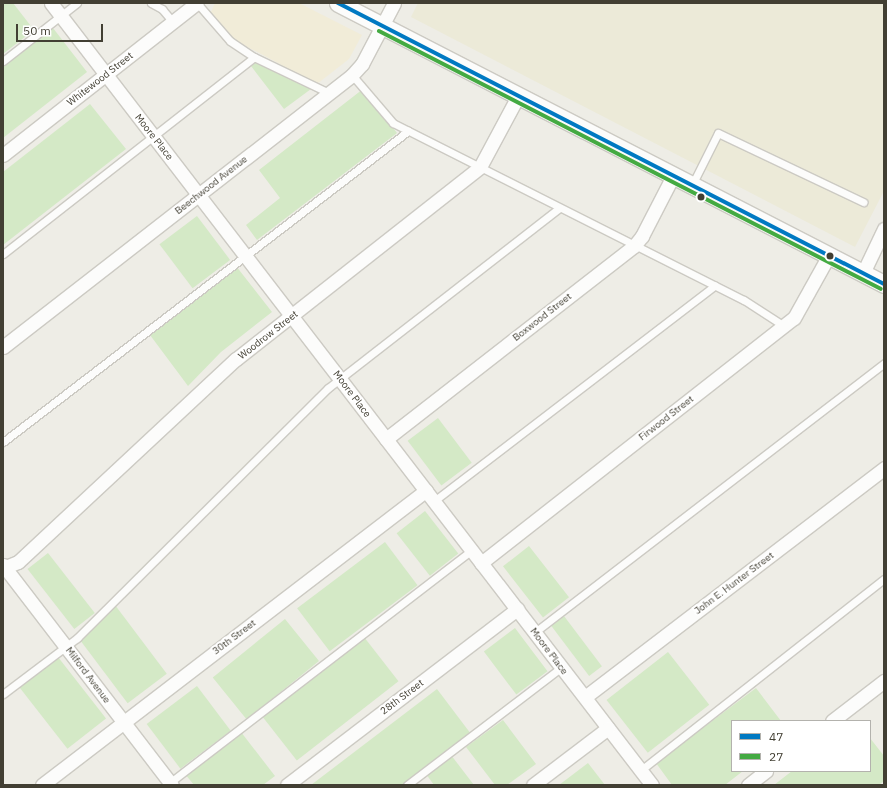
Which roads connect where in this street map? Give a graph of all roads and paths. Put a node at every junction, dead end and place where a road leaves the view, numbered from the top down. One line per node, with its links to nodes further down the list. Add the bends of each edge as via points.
1 (51, 3): 7 (street, Moore Place)
2 (77, 3): 7 (lane)
3 (151, 3): 8 (lane, via 162,9)
4 (197, 3): 8 (street, Whitewood Street); 10 (lane, via 230,41)
5 (338, 3): 9 (street)
6 (394, 3): 9 (street, Beechwood Avenue)
7 (61, 16): 11 (lane); 12 (street, Moore Place)
8 (173, 22): 12 (street, Whitewood Street)
9 (382, 26): 13 (street, Beechwood Avenue, via 362,64); 15 (street)
10 (254, 57): 14 (lane); 17 (lane)
11 (3, 60)
12 (106, 74): 17 (street, Moore Place); 18 (street, Whitewood Street)
13 (352, 75): 14 (street, Beechwood Avenue); 16 (lane, via 393,123)
14 (329, 93): 22 (street, Beechwood Avenue)
15 (518, 96): 19 (street, Woodrow Street); 20 (street)
16 (408, 131): 19 (lane); 28 (lane)
17 (153, 136): 22 (street, Moore Place); 27 (lane)
18 (3, 154)
19 (480, 167): 24 (lane); 33 (street, Woodrow Street)
20 (673, 176): 21 (street); 26 (street, Boxwood Street, via 642,236)
21 (692, 185): 23 (lane, via 718,133); 29 (street)
22 (199, 194): 28 (street, Moore Place); 35 (street, Beechwood Avenue)
23 (863, 202)
24 (559, 208): 26 (lane); 37 (lane)
25 (884, 229): 30 (street)
26 (634, 246): 32 (lane); 38 (street, Boxwood Street)
27 (3, 254)
28 (245, 254): 33 (street, Moore Place); 39 (lane)
29 (829, 255): 30 (street); 34 (street, Firwood Street, via 799,312)
30 (863, 273): 31 (street)
31 (884, 284)
32 (715, 285): 34 (lane); 42 (lane)
33 (292, 315): 37 (street, Moore Place); 45 (street, Woodrow Street, via 236,359 18,562)
34 (784, 326): 44 (street, Firwood Street)
35 (3, 347)
36 (884, 363): 48 (lane)
37 (340, 378): 38 (street, Moore Place); 49 (lane)
38 (386, 439): 41 (street, Moore Place)
39 (3, 442)
40 (884, 468): 53 (street, John E. Hunter Street)
41 (426, 490): 42 (street, Moore Place); 55 (street, 30th Street)
42 (434, 501): 43 (street, Moore Place)
43 (472, 550): 44 (street, Moore Place); 59 (lane)
44 (481, 562): 47 (street, Moore Place)
45 (4, 569): 49 (street, Milford Avenue)
46 (884, 579): 57 (lane)
47 (517, 609): 48 (street, Moore Place); 61 (street, 28th Street)
48 (535, 632): 50 (street, Moore Place)
49 (66, 646): 52 (lane); 55 (street, Milford Avenue)
50 (562, 667): 53 (street, Moore Place); 62 (lane)
51 (884, 681): 54 (street)
52 (3, 694)
53 (585, 697): 56 (street, Moore Place)
54 (833, 720)
55 (123, 722): 59 (street, Milford Avenue); 60 (street, 30th Street)
56 (608, 728): 57 (street, Moore Place); 63 (street)
57 (640, 770): 64 (street, Moore Place)
58 (765, 772): 65 (street)
59 (169, 784)
60 (42, 785)
61 (287, 785)
62 (407, 785)
63 (533, 785)
64 (652, 785)
65 (748, 785)

